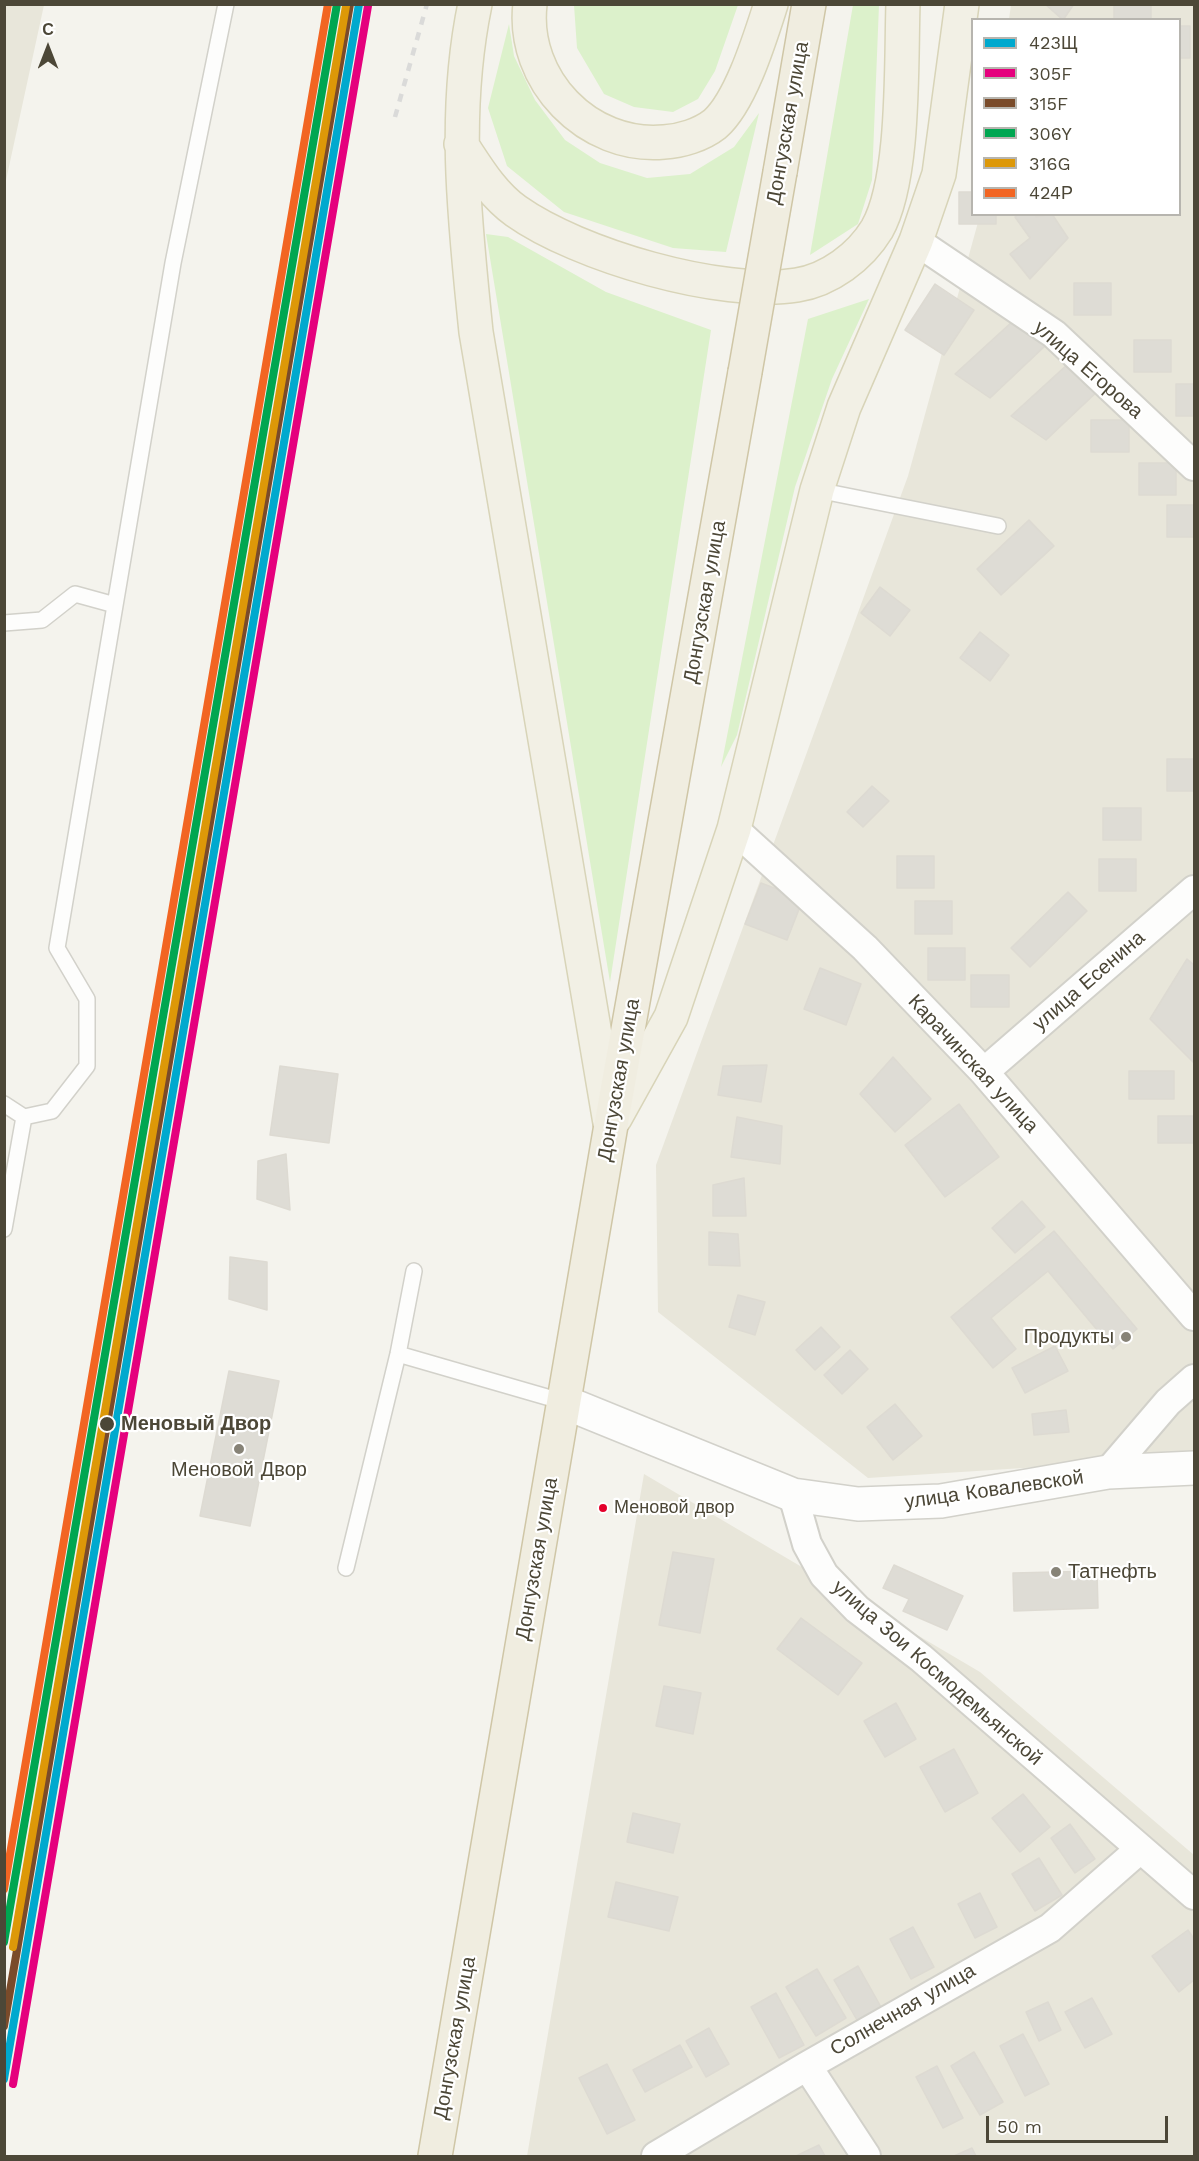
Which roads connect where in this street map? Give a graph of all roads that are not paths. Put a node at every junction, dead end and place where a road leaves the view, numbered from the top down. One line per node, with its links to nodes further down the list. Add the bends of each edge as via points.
1 (226, 4): 13 (lane, via 173,263)
2 (475, 4): 8 (main road, via 466,46)
3 (530, 4): 4 (main road, via 533,48 549,86 577,117 610,137 649,144 682,140 714,124 740,89)
4 (771, 4)
5 (809, 4): 20 (highway, Донгузская улица, bridge)
6 (903, 4): 8 (main road, via 899,125 891,189 877,229 855,256 831,274 799,285 768,288 673,274 555,236 514,209 486,182)
7 (962, 4): 9 (main road, via 939,174)
8 (460, 143): 20 (main road, via 476,332)
9 (916, 241): 10 (street, улица Егорова, via 1054,334); 11 (main road, via 844,407)
10 (1194, 466)
11 (816, 490): 12 (lane); 15 (main road)
12 (998, 526)
13 (115, 605): 14 (lane, via 75,594 42,620); 19 (lane, via 57,948 87,999 87,1066 52,1112)
14 (4, 622)
15 (734, 829): 17 (street, Карачинская улица, via 865,948); 20 (main road, via 671,1017)
16 (1194, 890): 17 (street, улица Есенина)
17 (984, 1072): 23 (street, Карачинская улица)
18 (4, 1104): 19 (lane)
19 (24, 1117): 21 (lane)
20 (611, 1125): 26 (highway, Донгузская улица)
21 (4, 1229)
22 (414, 1271): 24 (lane)
23 (1194, 1316)
24 (398, 1354): 26 (lane); 30 (lane)
25 (1194, 1379): 28 (street, via 1168,1402)
26 (564, 1402): 29 (street); 34 (highway, Донгузская улица)
27 (1194, 1468): 28 (street, улица Ковалевской)
28 (1108, 1472): 29 (street, улица Ковалевской, via 980,1496 902,1504 858,1504)
29 (794, 1495): 31 (street, улица Зои Космодемьянской, via 807,1544 824,1575 849,1601 921,1658)
30 (346, 1568)
31 (1139, 1850): 32 (street, улица Зои Космодемьянской); 33 (street, Солнечная улица, via 1050,1928)
32 (1194, 1895)
33 (807, 2066): 35 (street, Солнечная улица); 36 (street)
34 (435, 2157)
35 (656, 2157)
36 (866, 2157)

